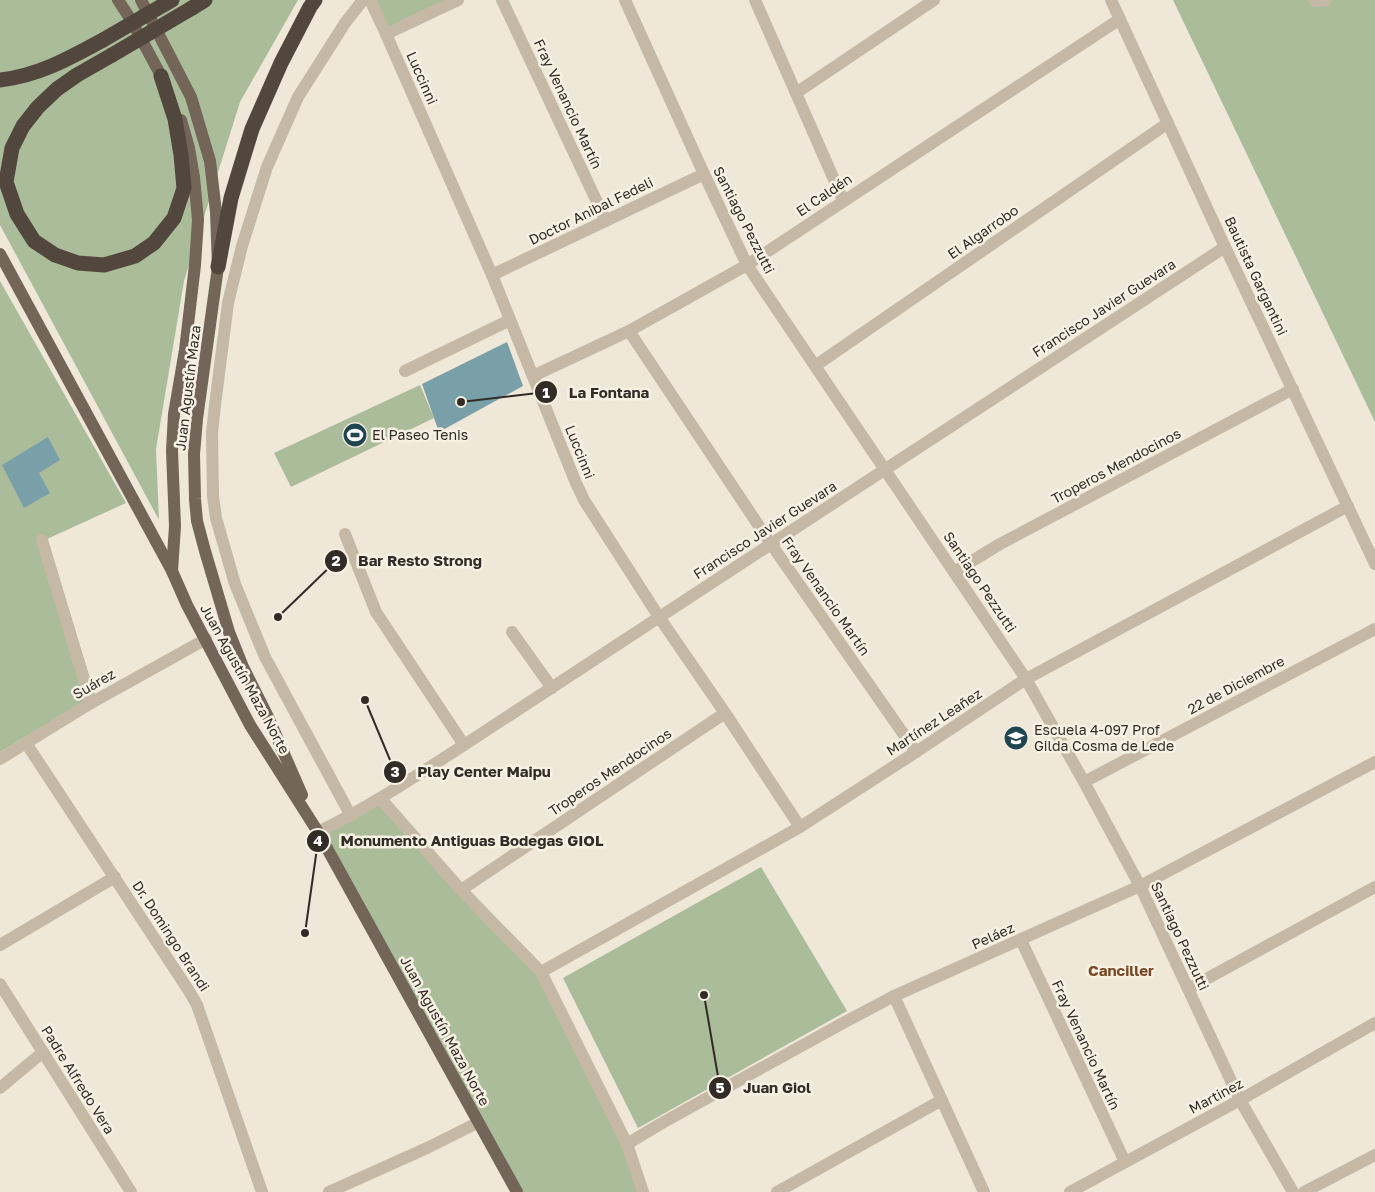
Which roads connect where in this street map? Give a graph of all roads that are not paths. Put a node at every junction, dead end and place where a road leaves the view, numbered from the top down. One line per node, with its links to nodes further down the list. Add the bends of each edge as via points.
1 (118, 0): 18 (main road, Juan Agustín Maza)
2 (141, 0): 28 (main road, Juan Agustín Maza, via 191,97 200,122 210,161)
3 (172, 0): 19 (highway, bridge, via 61,62 14,79)
4 (315, 0): 28 (highway, via 252,129 231,198)
5 (363, 0): 59 (street, via 298,96 267,167 228,303 212,433 216,518 235,584 265,657)
6 (370, 0): 17 (street, Luccinni)
7 (458, 0): 17 (street)
8 (502, 0): 24 (street, Fray Venancio Martín)
9 (625, 0): 22 (street, Santiago Pezzutti)
10 (755, 0): 20 (street)
11 (934, 0): 20 (street)
12 (1111, 0): 16 (street, Bautista Gargantini)
13 (1314, 0): 14 (street)
14 (1326, 0)
15 (199, 4): 18 (highway, bridge, via 64,84 38,107 23,126 12,148 6,182 17,214 34,240 55,255 104,265 135,256 154,243 174,218 184,188 182,155)
16 (1120, 19): 21 (street, Bautista Gargantini); 23 (street, El Caldén)
17 (386, 34): 29 (street, Luccinni)
18 (161, 76): 42 (main road, Juan Agustín Maza, via 189,148 198,220 186,341 174,414)
19 (0, 80)
20 (796, 93): 23 (street)
21 (1168, 123): 25 (street, Bautista Gargantini); 32 (street, El Algarrobo)
22 (704, 174): 24 (street, Doctor Anibal Fedeli); 27 (street, Santiago Pezzutti)
23 (843, 200): 27 (street, El Caldén)
24 (606, 221): 29 (street, Doctor Anibal Fedeli)
25 (1225, 247): 35 (street, Bautista Gargantini); 36 (street, Francisco Javier Guevara)
26 (0, 254): 42 (main road, Juan Agustín Maza Norte)
27 (747, 265): 31 (street, El Caldén); 32 (street, Santiago Pezzutti)
28 (218, 267): 61 (main road, Juan Agustín Maza, via 194,454 197,521 229,632)
29 (492, 275): 30 (street, Luccinni)
30 (510, 320): 33 (street); 34 (street, Luccinni)
31 (629, 330): 34 (street, El Caldén); 40 (street, Fray Venancio Martín)
32 (815, 366): 36 (street, Santiago Pezzutti)
33 (405, 371)
34 (533, 376): 44 (street, Luccinni, via 584,500)
35 (1293, 389): 37 (street, Bautista Gargantini); 43 (street, Troperos Mendocinos, via 1000,544)
36 (885, 468): 40 (street, Francisco Javier Guevara); 43 (street, Santiago Pezzutti)
37 (1348, 506): 41 (street, Bautista Gargantini); 48 (street, Martínez Leañez)
38 (344, 534): 53 (street, via 376,612)
39 (42, 540): 50 (street)
40 (771, 544): 44 (street, Francisco Javier Guevara); 54 (street, Fray Venancio Martín)
41 (1375, 564)
42 (172, 571): 47 (main road, Juan Agustín Maza Norte)
43 (954, 572): 48 (street, Santiago Pezzutti)
44 (659, 617): 49 (street, Francisco Javier Guevara); 51 (street, Luccinni)
45 (1375, 629): 57 (street, 22 de Diciembre)
46 (512, 632): 49 (street)
47 (206, 639): 50 (street, Suárez); 61 (main road, Juan Agustín Maza Norte, via 250,725)
48 (1026, 679): 54 (street, Martínez Leañez); 57 (street, Santiago Pezzutti)
49 (552, 688): 53 (street, Francisco Javier Guevara)
50 (91, 703): 52 (street, Suárez)
51 (725, 713): 60 (street, Luccinni); 65 (street, Troperos Mendocinos)
52 (26, 743): 55 (street, Suárez); 62 (street, Dr. Domingo Brandi)
53 (464, 745): 58 (street, Francisco Javier Guevara)
54 (916, 752): 60 (street, Martínez Leañez)
55 (0, 759)
56 (1375, 762): 63 (street, Peláez)
57 (1084, 782): 63 (street, Santiago Pezzutti)
58 (381, 799): 59 (street, Francisco Javier Guevara); 65 (street)
59 (351, 816): 61 (street, Francisco Javier Guevara)
60 (800, 827): 68 (street, Martínez Leañez)
61 (318, 832): 77 (main road, Juan Agustín Maza Norte)
62 (115, 877): 67 (street); 83 (street, Dr. Domingo Brandi, via 197,1005)
63 (1140, 886): 66 (street, Peláez); 70 (street, Santiago Pezzutti)
64 (1375, 887): 70 (street)
65 (461, 890): 68 (street)
66 (1020, 940): 71 (street, Peláez); 80 (street, Fray Venancio Martín)
67 (0, 945)
68 (542, 972): 78 (street)
69 (0, 984): 73 (street, Padre Alfredo Vera)
70 (1188, 989): 76 (street, Santiago Pezzutti)
71 (894, 996): 75 (street); 78 (street, Peláez)
72 (1375, 1024): 76 (street, Martinez)
73 (43, 1052): 74 (street); 82 (street, Padre Alfredo Vera)
74 (0, 1088)
75 (942, 1100): 87 (street); 88 (street)
76 (1240, 1100): 80 (street, Martinez); 90 (street, Santiago Pezzutti)
77 (479, 1122): 84 (street); 85 (main road, Juan Agustín Maza Norte)
78 (627, 1144): 86 (street)
79 (1375, 1155): 91 (street)
80 (1125, 1162): 81 (street, Martinez)
81 (1086, 1188): 89 (street, Martinez)
82 (131, 1192)
83 (262, 1192)
84 (329, 1192)
85 (517, 1192)
86 (643, 1192)
87 (777, 1192)
88 (984, 1192)
89 (1070, 1192)
90 (1293, 1192)
91 (1304, 1192)

